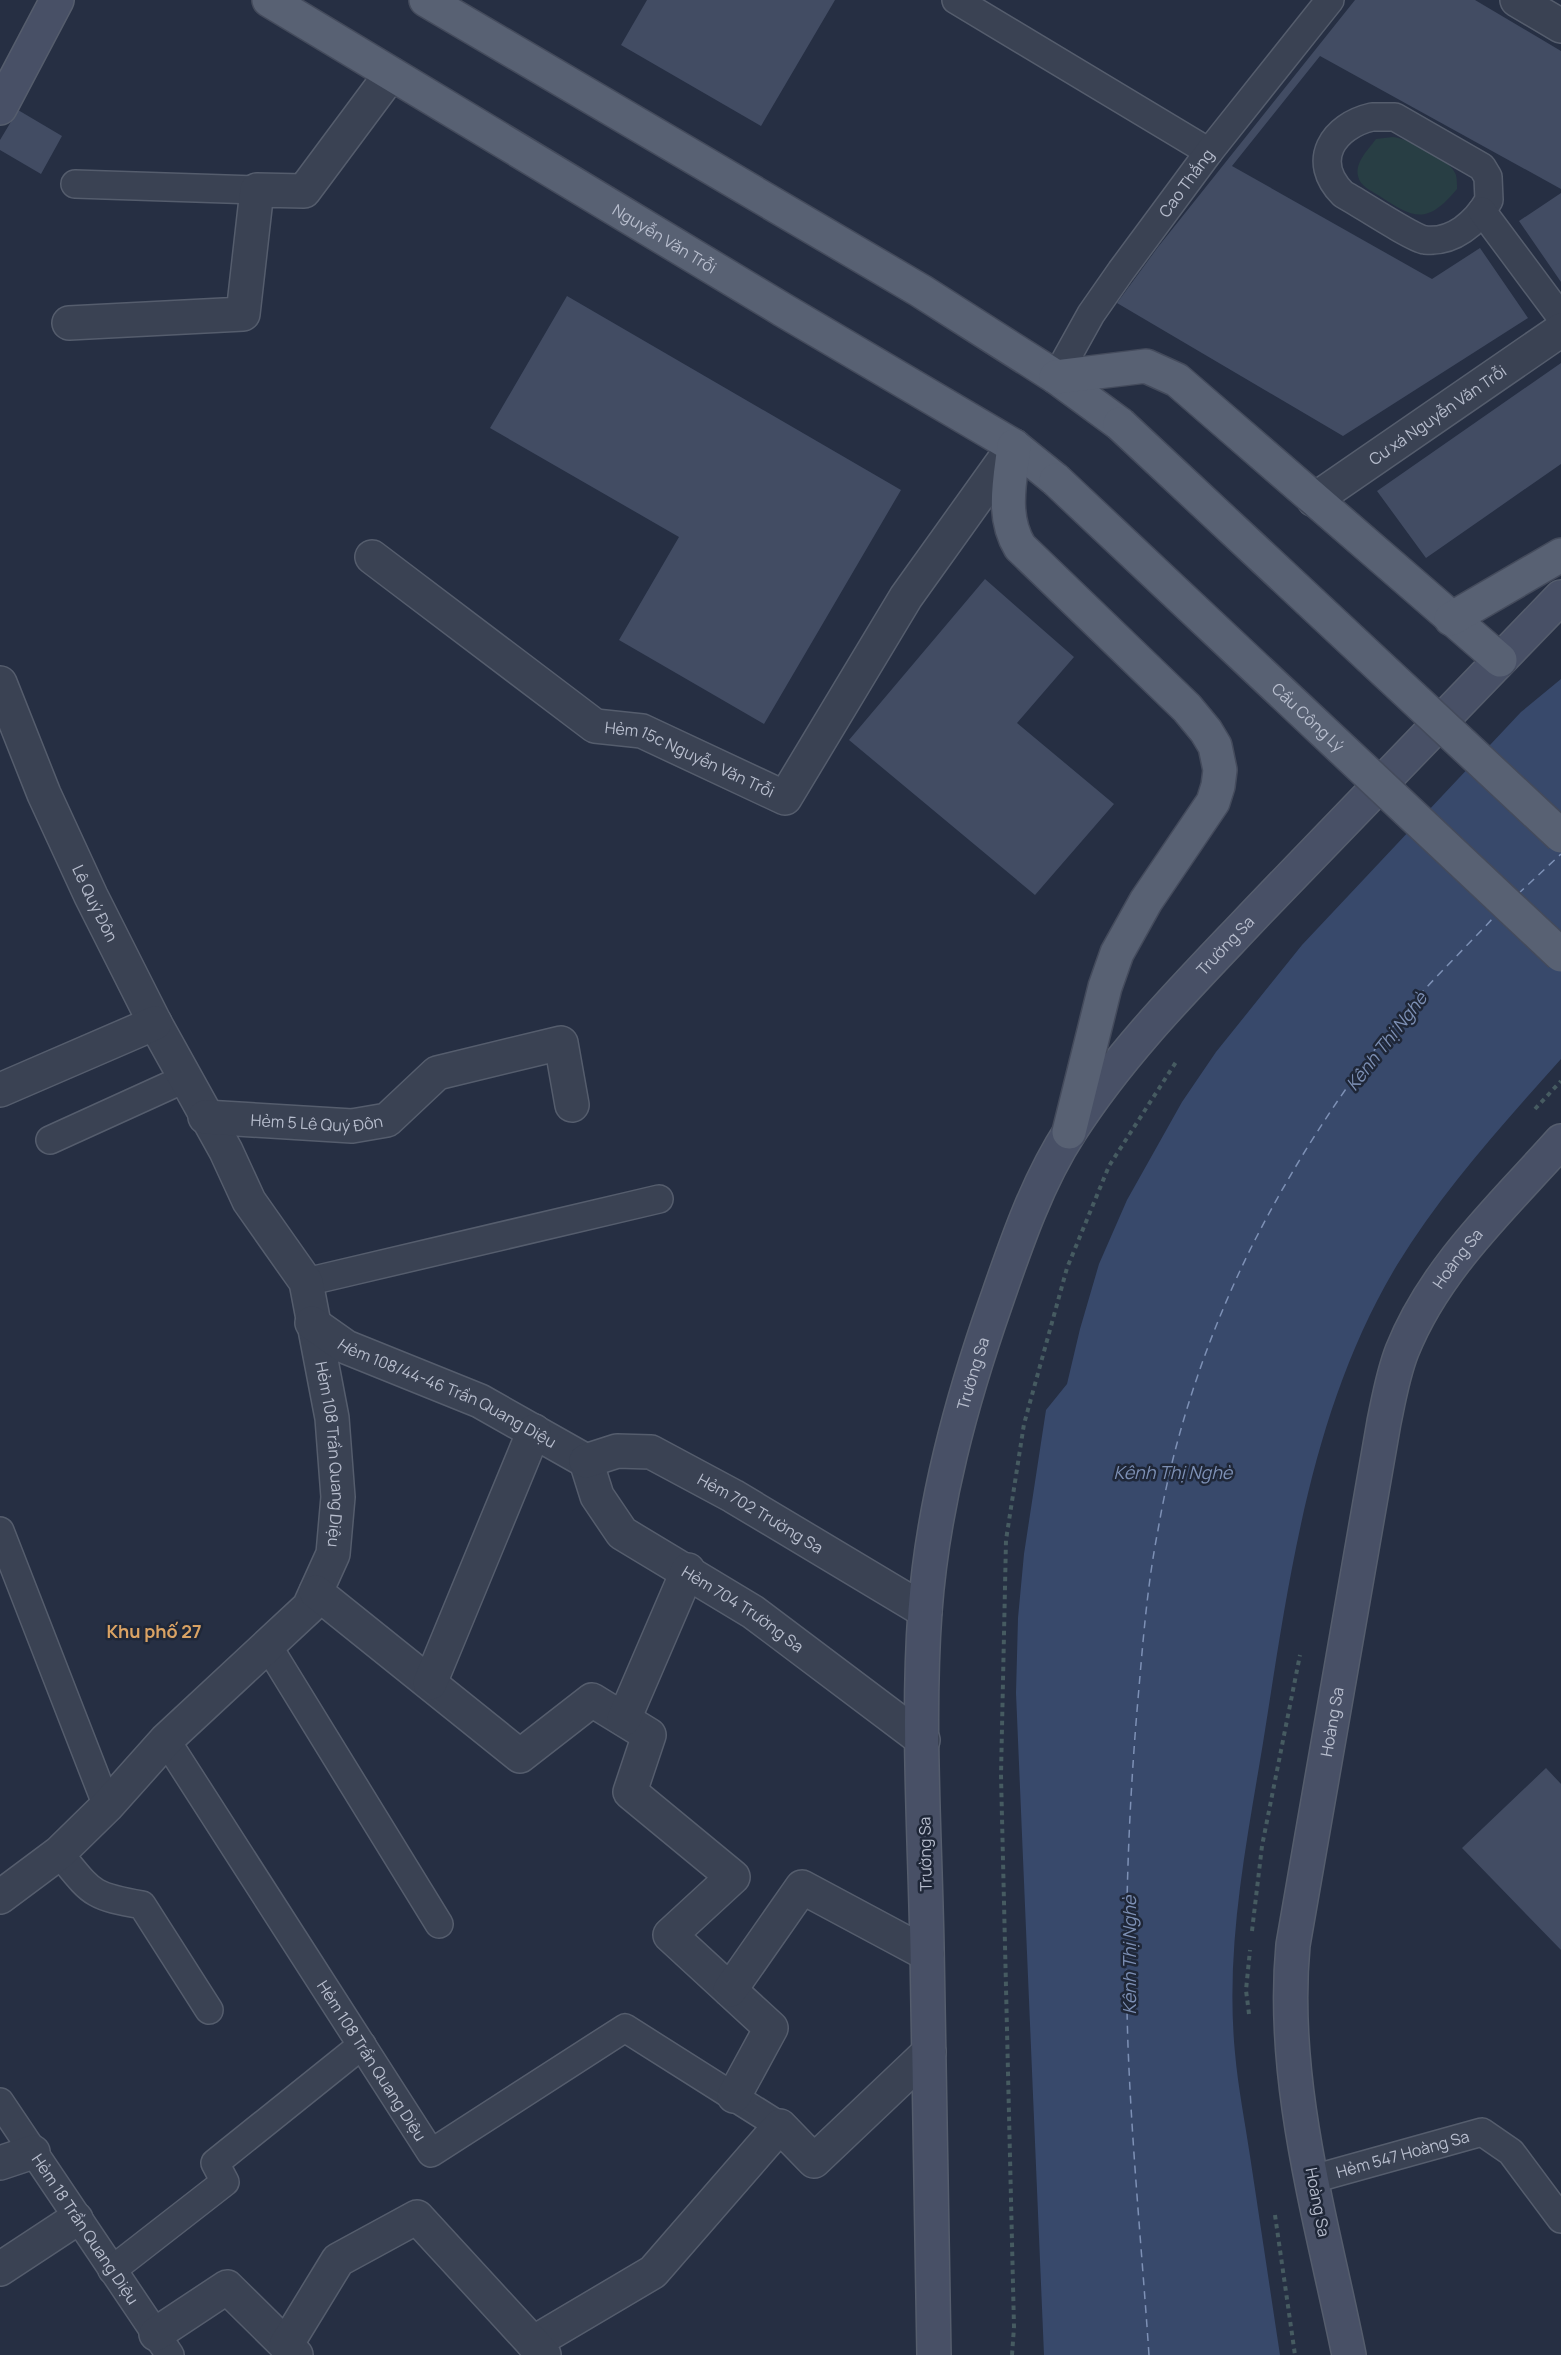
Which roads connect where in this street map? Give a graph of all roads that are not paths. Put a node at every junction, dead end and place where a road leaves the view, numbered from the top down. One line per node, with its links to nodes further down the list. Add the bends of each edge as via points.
1 (57, 0): 9 (street)
2 (269, 0): 8 (main road, Nguyễn Văn Trỗi)
3 (426, 0): 17 (main road, via 921,291)
4 (956, 0): 10 (lane)
5 (1330, 0): 10 (lane, Cao Thắng)
6 (1517, 0): 7 (street)
7 (1561, 26)
8 (391, 74): 12 (street, via 304,191); 18 (main road, Nguyễn Văn Trỗi)
9 (0, 108)
10 (1209, 152): 17 (lane, Cao Thắng, via 1090,314)
11 (75, 184): 12 (lane)
12 (257, 190): 15 (street, via 243,314)
13 (1482, 211): 13 (lane, via 1455,235 1422,240 1343,194 1328,174 1329,150 1336,136 1353,123 1372,117 1395,117 1482,167 1490,189); 14 (lane)
14 (1561, 317)
15 (69, 323)
16 (1561, 330): 20 (street, Cư xá Nguyễn Văn Trỗi)
17 (1056, 377): 20 (main road, via 1134,366 1164,372); 27 (main road, bridge, via 1120,424)
18 (1014, 446): 19 (main road, Nguyễn Văn Trỗi); 22 (street, Hẻm 15c Nguyễn Văn Trỗi, via 906,597 785,798 642,731 595,726); 34 (main road, via 1007,516 1020,547 1187,708 1215,746 1220,770 1213,802 1146,901 1117,953)
19 (1056, 480): 28 (main road, Cầu Công Lý, bridge)
20 (1314, 500): 24 (main road)
21 (1561, 555): 24 (main road)
22 (372, 557)
23 (1561, 597): 25 (street, Trường Sa)
24 (1451, 619): 25 (main road)
25 (1500, 660): 34 (street, Trường Sa, via 1158,1017)
26 (0, 682): 29 (street, Lê Quý Ðôn, via 44,794)
27 (1561, 836)
28 (1561, 956)
29 (155, 1023): 30 (street, Lê Quý Ðôn); 31 (street)
30 (184, 1079): 33 (street, Lê Quý Ðôn); 35 (lane)
31 (0, 1090)
32 (573, 1105): 33 (street, Hẻm 5 Lê Quý Đôn, via 561,1043 437,1073 387,1120 351,1126)
33 (205, 1117): 38 (street, Hẻm 108 Trần Quang Diệu, via 226,1150 249,1201)
34 (1069, 1132): 45 (street, Trường Sa, via 1022,1227 980,1348 945,1475)
35 (50, 1140)
36 (1561, 1141): 65 (street, Hoàng Sa, via 1435,1287 1402,1351 1391,1386 1292,1956 1292,2059)
37 (659, 1199): 38 (lane)
38 (306, 1282): 39 (street, Hẻm 108 Trần Quang Diệu)
39 (312, 1323): 40 (street, Hẻm 108/44-46 Trần Quang Diệu, via 346,1347 480,1401); 44 (street, Hẻm 108 Trần Quang Diệu, via 332,1418 338,1497 333,1554)
40 (534, 1431): 41 (street, Hẻm 108/44-46 Trần Quang Diệu); 47 (street)
41 (586, 1461): 43 (street, Hẻm 704 Trường Sa, via 597,1496 622,1533); 45 (street, Hẻm 702 Trường Sa, via 617,1451 651,1452 733,1496)
42 (0, 1531): 51 (lane)
43 (688, 1570): 48 (street); 50 (street, Hẻm 704 Trường Sa, via 753,1612)
44 (316, 1592): 46 (street, Hẻm 108 Trần Quang Diệu, via 309,1607); 47 (street)
45 (925, 1611): 50 (street, Trường Sa)
46 (268, 1646): 49 (street, Hẻm 108 Trần Quang Diệu); 54 (lane)
47 (430, 1683): 48 (street, via 520,1756 592,1700)
48 (624, 1719): 56 (street, via 649,1735 630,1792 733,1877 670,1935)
49 (166, 1740): 51 (street, Hẻm 108 Trần Quang Diệu); 58 (lane, Hẻm 108 Trần Quang Diệu)
50 (923, 1740): 55 (street, Trường Sa)
51 (107, 1806): 52 (street, Hẻm 108 Trần Quang Diệu)
52 (59, 1853): 53 (street, Hẻm 108 Trần Quang Diệu); 57 (lane, via 93,1893 104,1899 142,1905)
53 (0, 1897)
54 (439, 1924)
55 (927, 1954): 56 (street, via 802,1887); 59 (street, Trường Sa)
56 (730, 1990): 60 (street, via 771,2028)
57 (209, 2010)
58 (362, 2045): 60 (lane, Hẻm 108 Trần Quang Diệu, via 431,2153 625,2028); 69 (lane, via 215,2163 225,2182)
59 (929, 2052): 62 (street, via 814,2161); 73 (street, Trường Sa)
60 (734, 2096): 62 (lane, Hẻm 108 Trần Quang Diệu)
61 (0, 2102): 63 (lane, Hẻm 18 Trần Quang Diệu)
62 (780, 2126): 71 (street, via 653,2272)
63 (33, 2152): 64 (street); 66 (lane, Hẻm 18 Trần Quang Diệu)
64 (0, 2163)
65 (1313, 2179): 67 (lane, Hẻm 547 Hoàng Sa, via 1482,2132 1511,2152); 74 (street, Hoàng Sa)
66 (76, 2219): 68 (street); 69 (lane, Hẻm 18 Trần Quang Diệu)
67 (1561, 2219)
68 (0, 2269)
69 (112, 2270): 70 (lane, Hẻm 18 Trần Quang Diệu)
70 (163, 2344): 72 (street, via 227,2287)
71 (538, 2349): 72 (street, via 417,2217 338,2260)
72 (291, 2350)
73 (933, 2355)
74 (1349, 2355)

